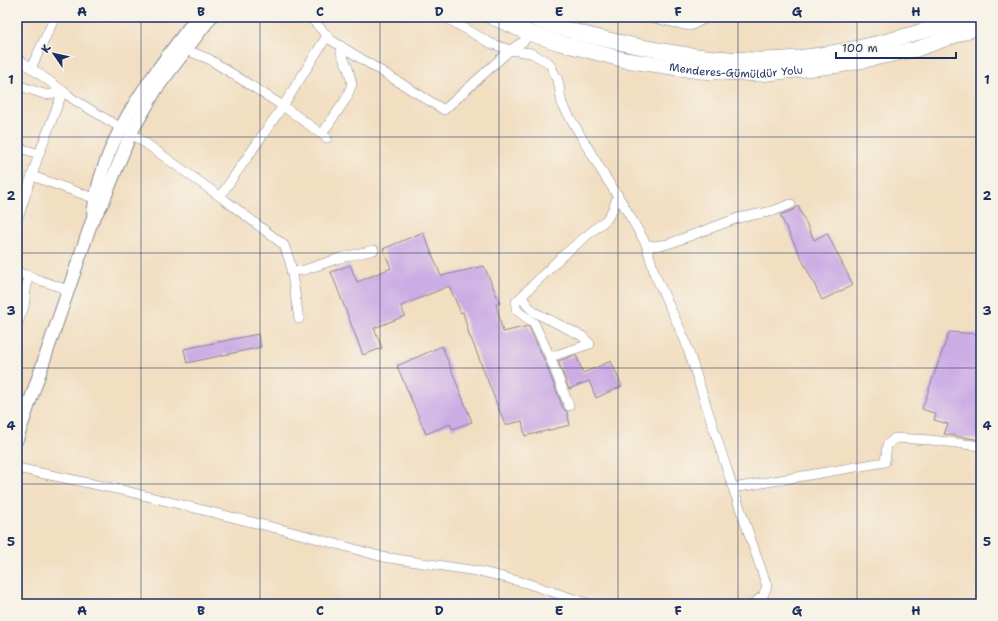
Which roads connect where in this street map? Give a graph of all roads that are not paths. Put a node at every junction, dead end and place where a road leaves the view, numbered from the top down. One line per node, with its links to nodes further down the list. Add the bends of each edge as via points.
1 (55, 17): 18 (street)
2 (197, 17): 22 (street, via 140,94)
3 (211, 17): 15 (street)
4 (310, 17): 13 (street)
5 (446, 17): 16 (street, via 490,44)
6 (492, 17): 12 (main road, Menderes-Gümüldür Yolu)
7 (530, 17): 10 (main road, Menderes-Gümüldür Yolu, via 572,32 667,52 729,59 767,59 797,58 843,50 921,33)
8 (650, 17): 9 (street, via 690,26 704,20)
9 (704, 17)
10 (966, 17)
11 (981, 26): 12 (main road, Menderes-Gümüldür Yolu, via 917,49 841,65 760,74 699,71 626,60)
12 (529, 33): 16 (street, via 524,41)
13 (327, 36): 14 (street); 21 (street)
14 (341, 46): 16 (street, via 444,110); 21 (street, via 352,84 324,136)
15 (186, 50): 21 (street, via 209,59); 22 (street)
16 (510, 50): 27 (street, via 531,53 549,63 558,80 562,104)
17 (17, 58): 18 (street)
18 (31, 68): 20 (street)
19 (17, 85): 20 (street, via 47,94)
20 (63, 91): 22 (street); 24 (street)
21 (282, 106): 26 (street)
22 (126, 131): 28 (street); 33 (street, via 284,245)
23 (17, 147): 24 (street)
24 (39, 154): 25 (street)
25 (32, 176): 28 (street); 30 (street)
26 (223, 192)
27 (618, 195): 31 (street); 37 (street, via 607,219 561,257)
28 (99, 200): 36 (street)
29 (791, 204): 31 (street, via 773,211 738,218 668,244)
30 (18, 215)
31 (646, 244): 45 (street, via 655,275 685,340)
32 (374, 250): 33 (street, via 304,270)
33 (291, 271): 38 (street)
34 (17, 272): 35 (street)
35 (28, 276): 36 (street); 39 (street, via 24,307)
36 (68, 290): 42 (street)
37 (522, 297): 40 (street, via 516,302 516,310 534,323); 40 (street, via 534,312 582,336 590,344)
38 (299, 319)
39 (17, 325)
40 (550, 357): 41 (street)
41 (569, 406)
42 (17, 439)
43 (981, 446): 45 (street, via 895,438 887,445 885,462)
44 (17, 468): 46 (street, via 126,491 383,557 483,572)
45 (733, 488): 47 (street, via 767,586 763,596)
46 (589, 604)
47 (753, 604)

